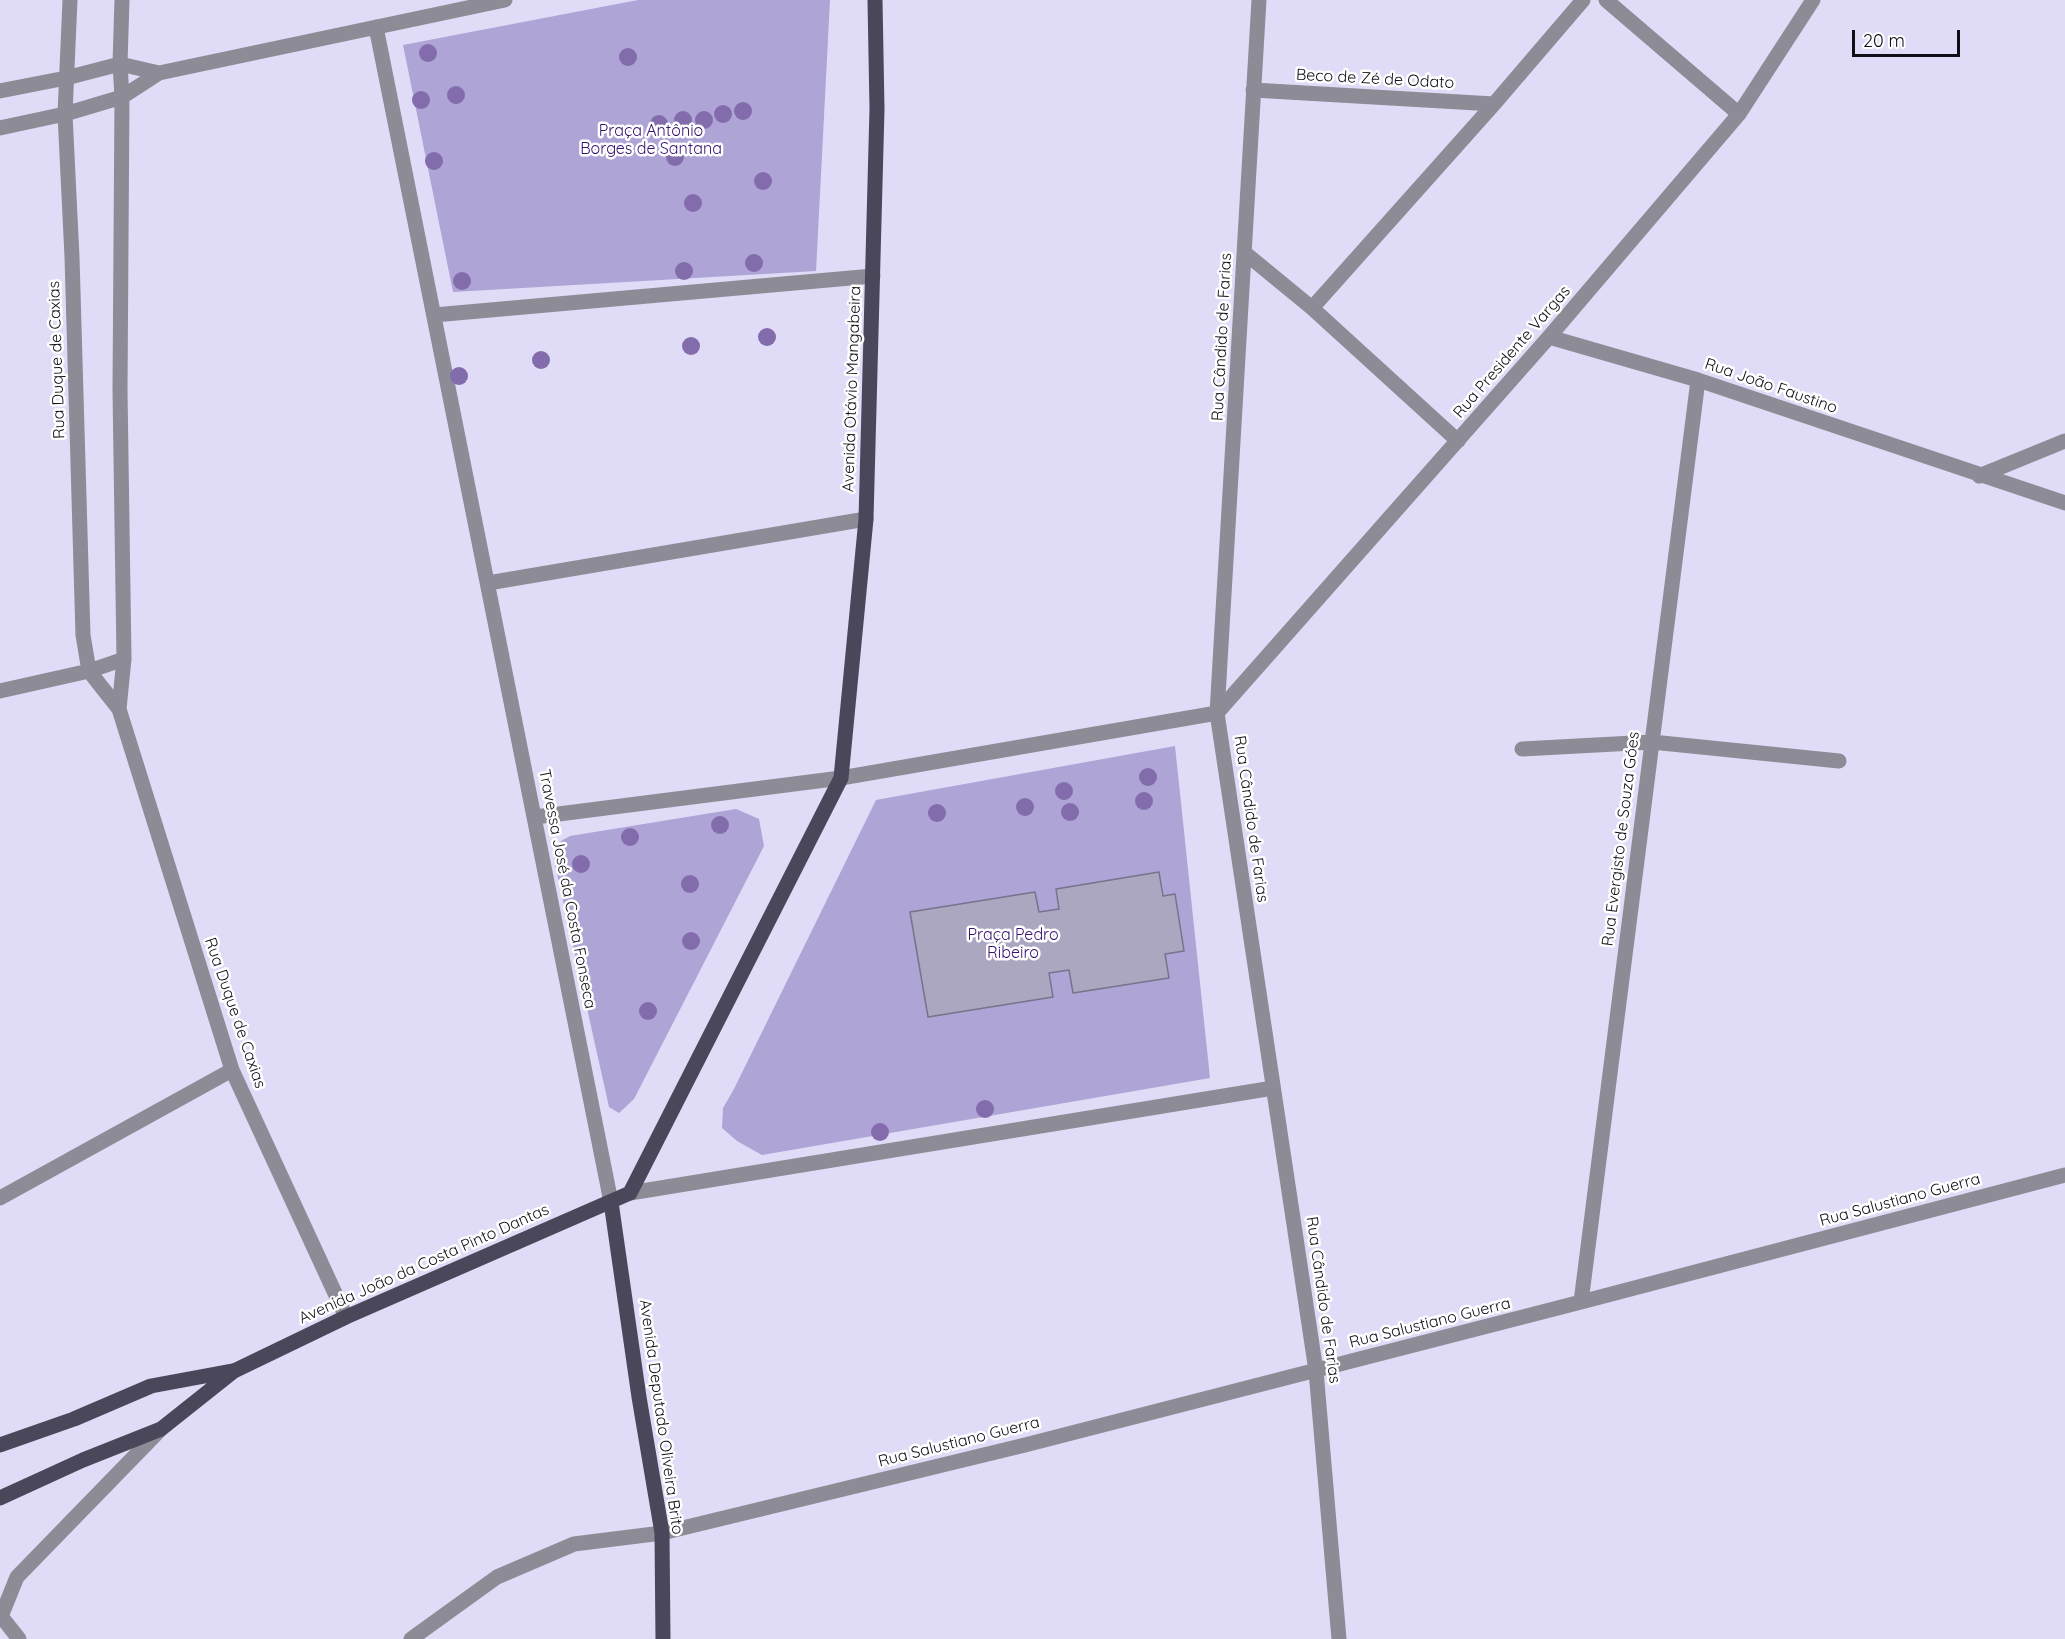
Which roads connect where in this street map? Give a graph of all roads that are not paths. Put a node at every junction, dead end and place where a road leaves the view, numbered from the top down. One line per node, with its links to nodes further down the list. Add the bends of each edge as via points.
1 (70, 0): 12 (street, Rua Duque de Caxias)
2 (122, 0): 10 (street, Rua Duque de Caxias)
3 (505, 0): 9 (street)
4 (875, 0): 21 (main road, Avenida Otávio Mangabeira)
5 (1259, 0): 13 (street, Rua Cândido de Farias)
6 (1583, 0): 16 (street)
7 (1606, 0): 18 (street)
8 (1813, 0): 18 (street, Rua Presidente Vargas)
9 (376, 27): 11 (street); 23 (street)
10 (120, 64): 11 (street); 12 (street); 15 (street, Rua Duque de Caxias)
11 (159, 73): 15 (street)
12 (66, 78): 14 (street); 17 (street, Rua Duque de Caxias)
13 (1253, 90): 16 (street, Beco de Zé de Odato); 20 (street, Rua Cândido de Farias)
14 (0, 91)
15 (122, 97): 17 (street); 32 (street, Rua Duque de Caxias, via 120,390)
16 (1494, 104): 22 (street)
17 (65, 114): 19 (street); 33 (street, Rua Duque de Caxias, via 83,635)
18 (1739, 114): 24 (street, Rua Presidente Vargas)
19 (0, 128)
20 (1245, 253): 22 (street); 36 (street, Rua Cândido de Farias)
21 (873, 276): 23 (street); 30 (main road, Avenida Otávio Mangabeira)
22 (1312, 308): 26 (street)
23 (434, 315): 31 (street)
24 (1549, 337): 25 (street, Rua João Faustino); 26 (street, Rua Presidente Vargas)
25 (1698, 380): 28 (street, Rua João Faustino); 37 (street, Rua Evergisto de Souza Góes)
26 (1458, 441): 36 (street, Rua Presidente Vargas)
27 (2065, 441): 28 (street)
28 (1979, 476): 29 (street, Rua João Faustino)
29 (2065, 503)
30 (866, 519): 31 (street); 40 (main road, Avenida Otávio Mangabeira)
31 (488, 582): 41 (street, Travessa José da Costa Fonseca)
32 (124, 659): 33 (street); 35 (street, Rua Duque de Caxias)
33 (89, 671): 34 (street); 35 (street, Rua Duque de Caxias)
34 (0, 691)
35 (119, 709): 42 (street, Rua Duque de Caxias)
36 (1217, 713): 40 (street); 43 (street, Rua Cândido de Farias)
37 (1652, 742): 38 (street); 39 (street); 48 (street, Rua Evergisto de Souza Góes)
38 (1522, 749)
39 (1839, 761)
40 (841, 778): 41 (street); 45 (main road)
41 (535, 817): 47 (street, Travessa José da Costa Fonseca)
42 (232, 1071): 46 (street); 49 (street, Rua Duque de Caxias)
43 (1273, 1088): 45 (street); 51 (street, Rua Cândido de Farias)
44 (2065, 1175): 48 (street, Rua Salustiano Guerra)
45 (630, 1193): 47 (main road, Avenida João da Costa Pinto Dantas)
46 (0, 1198)
47 (611, 1202): 49 (main road, Avenida João da Costa Pinto Dantas); 55 (main road, Avenida Deputado Oliveira Brito)
48 (1581, 1302): 51 (street, Rua Salustiano Guerra)
49 (346, 1317): 50 (main road, Avenida João da Costa Pinto Dantas)
50 (234, 1371): 52 (main road, Avenida João da Costa Pinto Dantas); 53 (main road, Avenida João da Costa Pinto Dantas, via 151,1386)
51 (1316, 1371): 55 (street, Rua Salustiano Guerra); 62 (street, Rua Cândido de Farias)
52 (161, 1429): 54 (main road, Avenida João da Costa Pinto Dantas); 56 (street)
53 (0, 1445)
54 (0, 1498)
55 (662, 1533): 60 (street, Rua Salustiano Guerra, via 574,1544 497,1577); 61 (main road, Avenida Deputado Oliveira Brito)
56 (17, 1576): 57 (street); 58 (street)
57 (0, 1580)
58 (1, 1617): 59 (street)
59 (19, 1639)
60 (411, 1639)
61 (663, 1639)
62 (1339, 1639)

